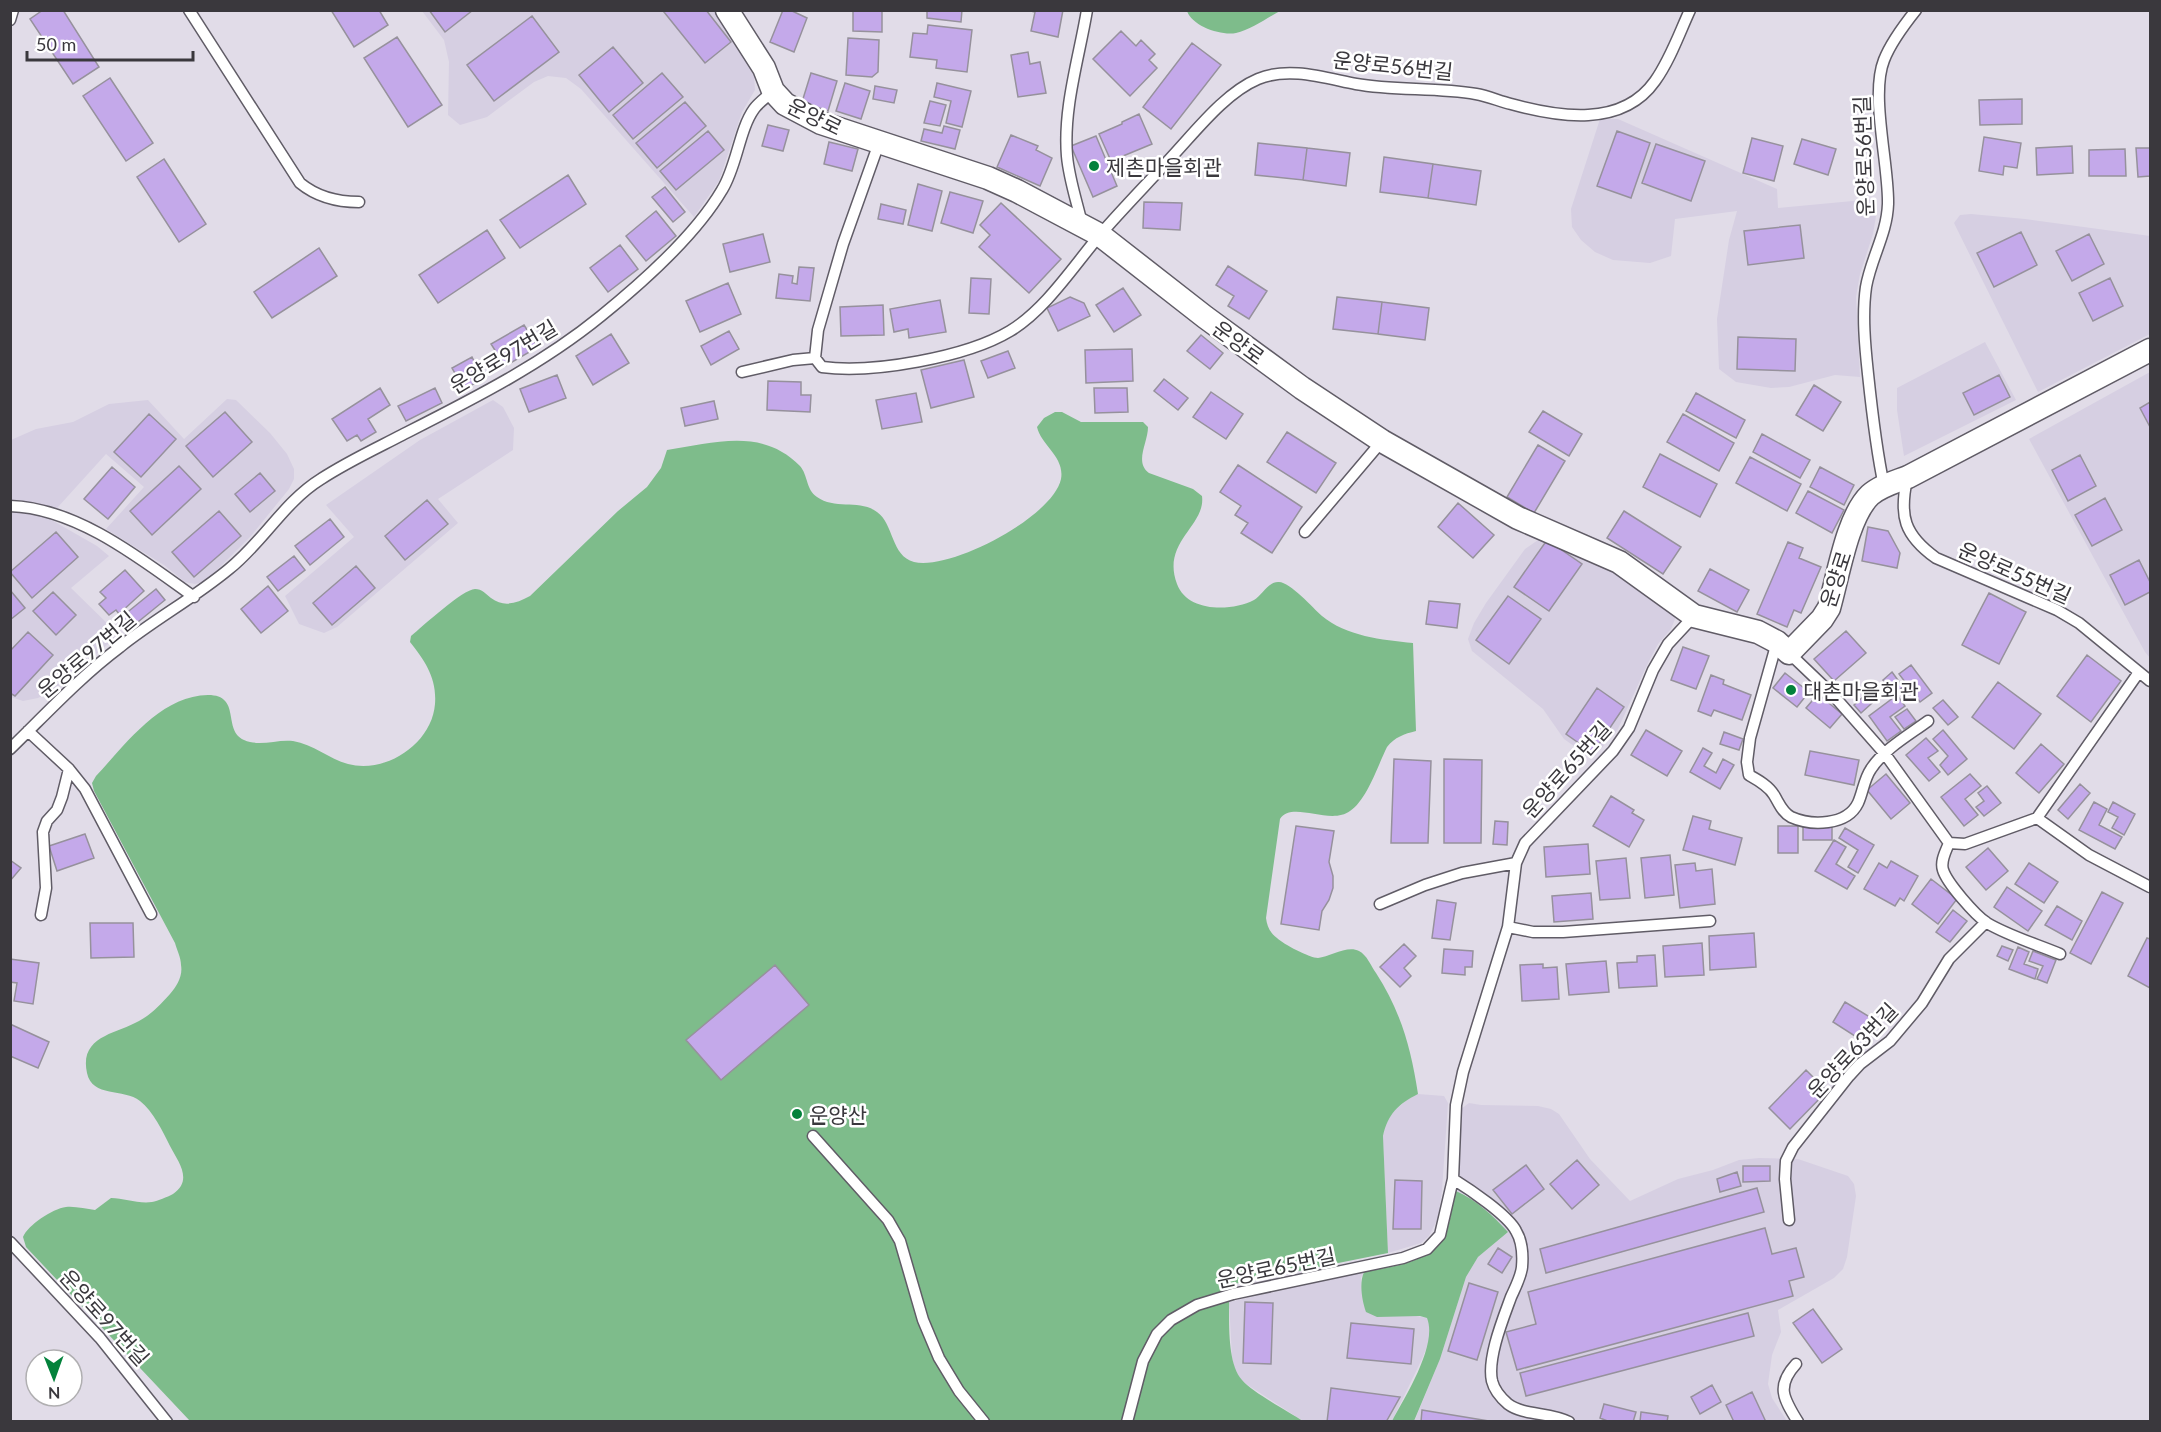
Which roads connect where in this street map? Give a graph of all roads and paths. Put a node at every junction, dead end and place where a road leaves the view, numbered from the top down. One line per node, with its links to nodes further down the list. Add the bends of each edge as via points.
1 (13, 10): 7 (lane)
2 (189, 10): 10 (lane, via 300,183 323,196)
3 (727, 10): 8 (street, 운양로, via 764,68)
4 (1087, 10): 11 (lane, via 1066,140 1067,159)
5 (1690, 10): 11 (lane, 운양로56번길, via 1655,81 1632,102 1597,115 1555,113 1478,94 1359,84 1314,75 1259,78 1235,93)
6 (1916, 10): 17 (lane, 운양로56번길, via 1894,39 1883,61 1880,79 1888,212 1871,264 1865,315 1876,446)
7 (10, 20)
8 (773, 92): 9 (street, 운양로, via 798,112); 20 (lane, 운양로97번길, via 755,108 746,124 727,181 708,211 671,254 601,316 556,350 482,394 320,479 303,492 250,552)
9 (879, 143): 11 (street, 운양로, via 988,178); 13 (lane, via 843,244 818,330)
10 (359, 202)
11 (1091, 230): 13 (lane, via 1055,290 1010,331 918,362 837,369 822,367); 15 (street, 운양로, via 1302,388)
12 (2151, 350): 16 (street, 운양로)
13 (815, 358): 14 (lane)
14 (742, 372)
15 (1382, 441): 19 (lane); 21 (street, 운양로, via 1518,518 1619,562)
16 (1908, 477): 17 (street, 운양로); 23 (lane, 운양로55번길, via 1904,519 1921,547 1936,558 2057,610)
17 (1884, 486): 22 (street, 운양로, via 1861,506 1822,619)
18 (10, 506): 20 (lane, via 40,509 78,524 115,543)
19 (1305, 532)
20 (194, 597): 26 (lane, 운양로97번길, via 100,662)
21 (1694, 616): 22 (street, 운양로, via 1758,632); 32 (lane, 운양로65번길, via 1668,644 1629,728 1613,751 1525,843)
22 (1783, 647): 28 (lane, via 1833,695); 28 (lane, via 1750,738 1749,775 1773,793 1790,816 1813,822 1833,821 1846,817 1857,805 1871,769)
23 (2139, 672): 24 (lane, 운양로55번길); 30 (lane)
24 (2151, 681)
25 (1928, 721): 28 (lane)
26 (28, 731): 27 (lane, 운양로97번길); 29 (lane)
27 (10, 749)
28 (1885, 754): 31 (lane)
29 (69, 769): 35 (lane, via 91,799); 36 (lane, via 57,810 43,832 46,888)
30 (2037, 818): 31 (lane, via 1965,844); 33 (lane, via 2089,855)
31 (1949, 843): 38 (lane, via 1942,868)
32 (1516, 863): 34 (lane, via 1462,873); 39 (lane, 운양로65번길)
33 (2151, 887)
34 (1380, 904)
35 (151, 914)
36 (41, 915)
37 (1710, 921): 39 (lane, via 1563,932)
38 (1986, 922): 40 (lane); 43 (lane, 운양로63번길, via 1948,959 1922,1003 1890,1041 1849,1076 1793,1147 1786,1161 1785,1179)
39 (1508, 927): 42 (lane, 운양로65번길, via 1463,1072 1456,1105)
40 (2060, 954)
41 (813, 1136): 47 (lane, via 888,1220 900,1241 939,1359)
42 (1453, 1179): 48 (lane, 운양로65번길, via 1440,1235 1427,1249 1403,1258 1233,1294 1197,1305 1171,1320 1157,1334 1143,1361); 49 (lane, via 1483,1199 1516,1230 1522,1248 1522,1269 1503,1318 1491,1365 1492,1383 1509,1405)
43 (1789, 1220)
44 (10, 1242): 46 (lane, 운양로97번길, via 100,1338)
45 (1796, 1364): 50 (lane, via 1786,1375 1783,1387 1785,1401)
46 (167, 1422)
47 (984, 1422)
48 (1128, 1422)
49 (1569, 1422)
50 (1798, 1422)

